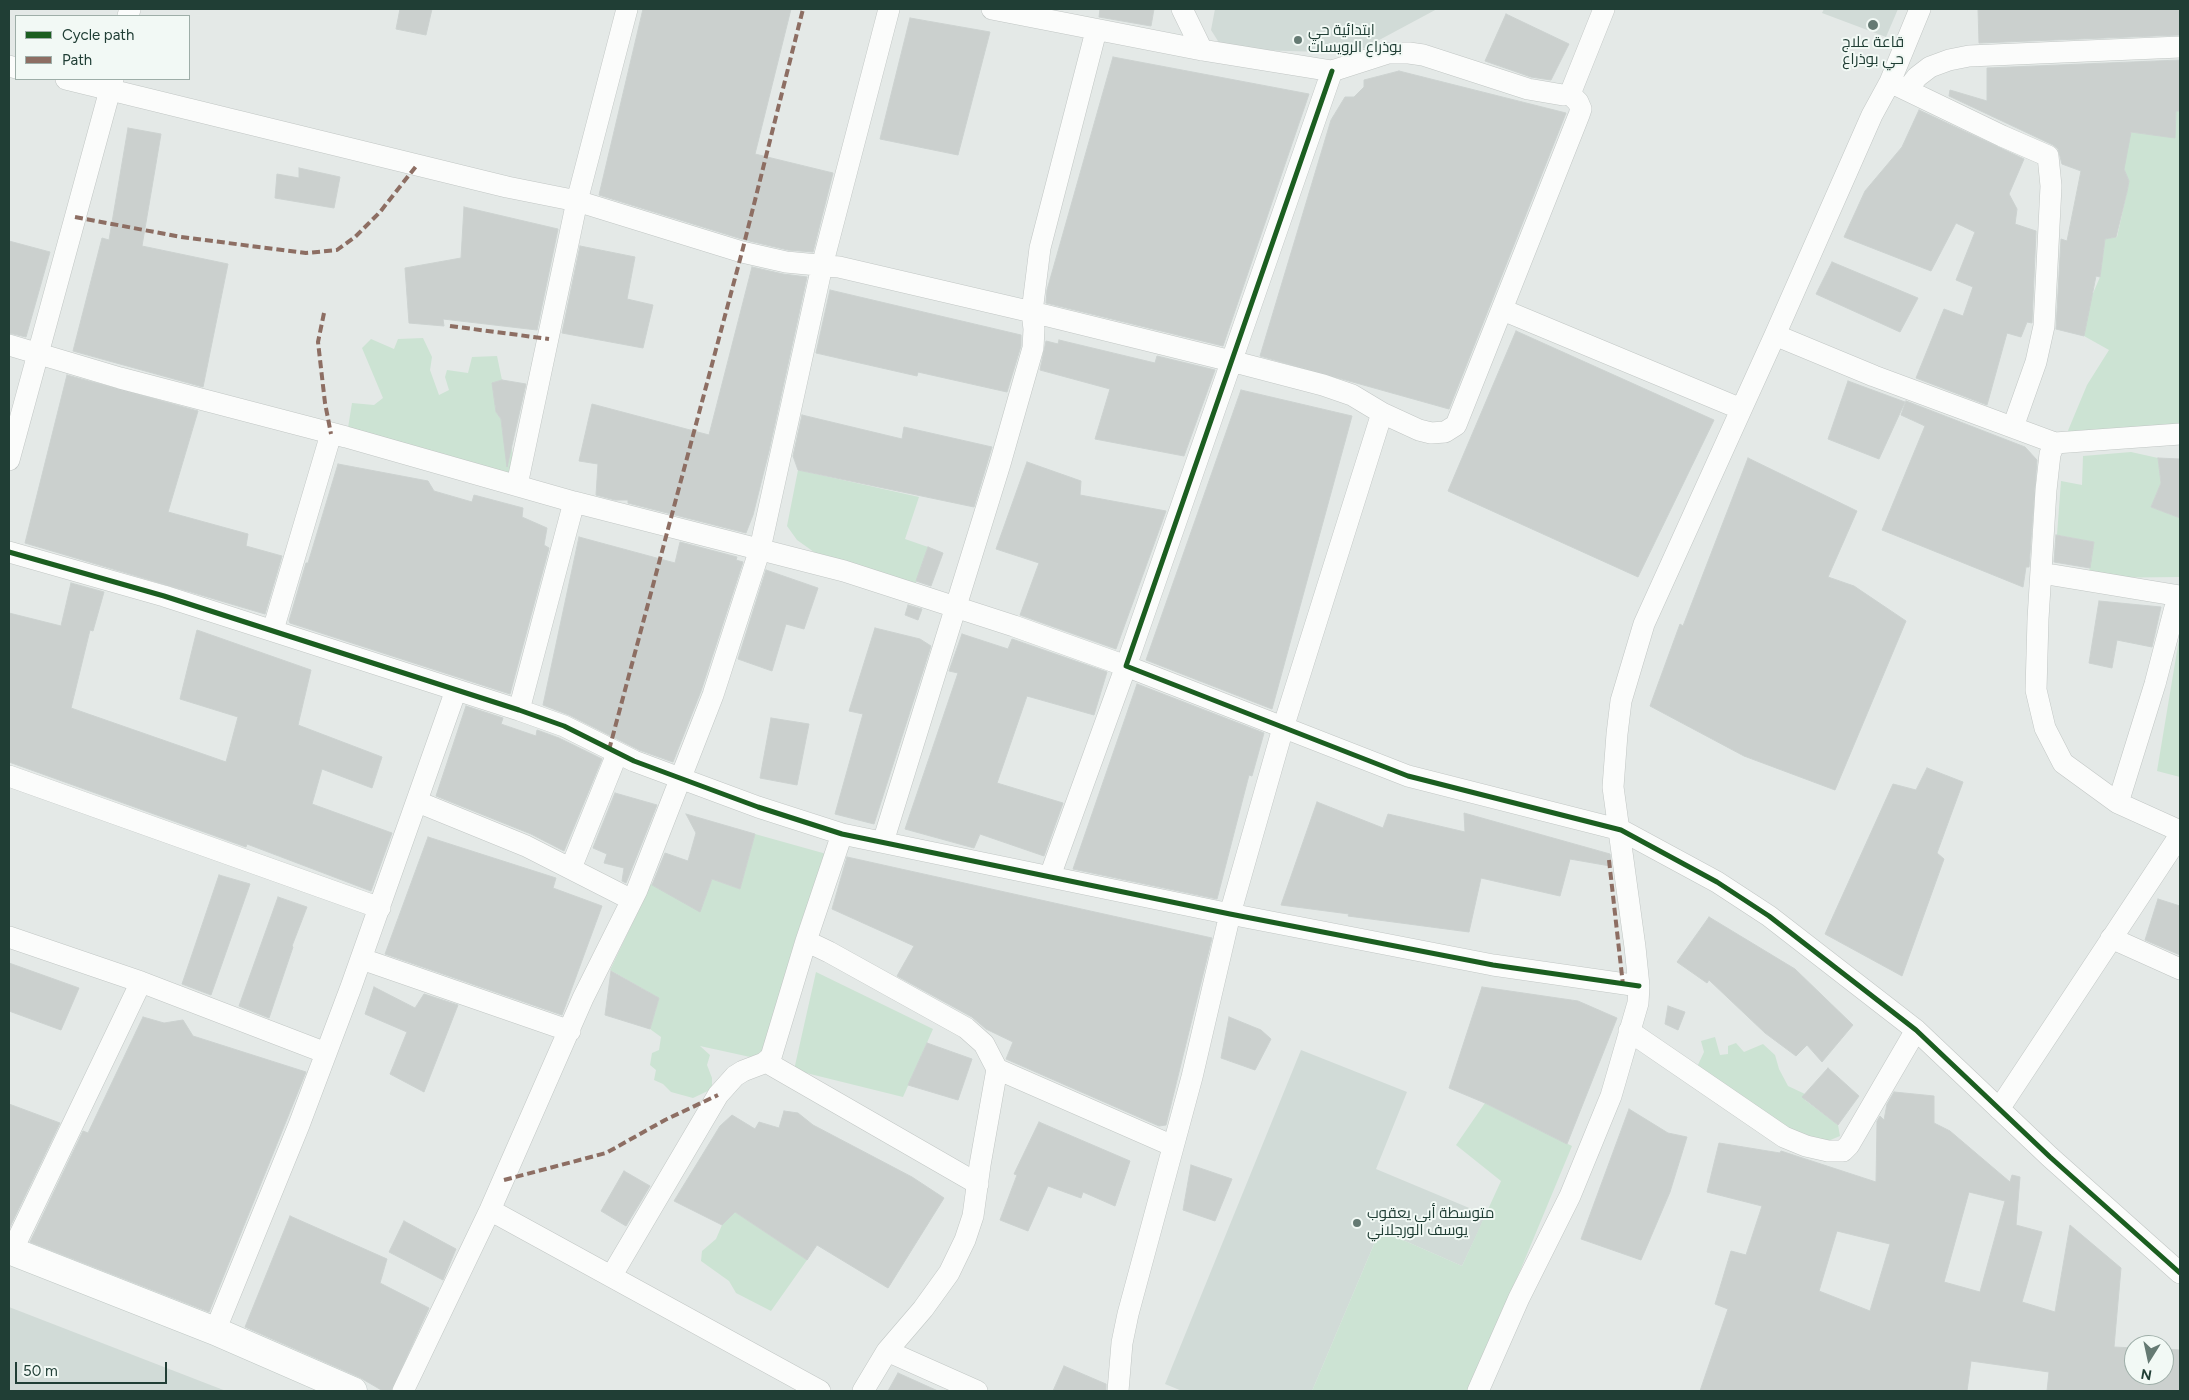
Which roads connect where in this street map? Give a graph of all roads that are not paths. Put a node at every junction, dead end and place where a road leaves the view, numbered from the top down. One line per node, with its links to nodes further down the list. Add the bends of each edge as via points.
1 (627, 9): 15 (street)
2 (889, 9): 16 (street)
3 (992, 9): 7 (street)
4 (1182, 9): 9 (street)
5 (1604, 9): 14 (street)
6 (1920, 9): 13 (street)
7 (1096, 30): 9 (street); 18 (street, via 1040,248)
8 (2180, 47): 13 (street, via 1969,56 1930,66)
9 (1202, 50): 10 (street)
10 (1332, 71): 14 (street, via 1388,53 1409,53 1528,89); 22 (street)
11 (75, 80): 12 (street)
12 (112, 84): 15 (street, via 507,187); 21 (street)
13 (1899, 86): 19 (street, via 1872,115); 25 (street, via 2048,156 2051,186 2044,326 2036,362)
14 (1570, 94): 17 (street, via 1578,102 1579,115)
15 (577, 201): 16 (street, via 742,252); 30 (street)
16 (822, 266): 18 (street, via 839,267); 32 (street)
17 (1503, 310): 23 (street); 24 (street, via 1456,425 1445,432 1425,432)
18 (1032, 312): 22 (street); 36 (street, via 1033,348)
19 (1775, 335): 23 (street); 25 (street)
20 (9, 345): 21 (street)
21 (38, 353): 26 (street); 29 (street)
22 (1231, 361): 24 (street, via 1323,385 1352,395); 38 (street)
23 (1741, 410): 47 (street, via 1644,624 1622,701 1613,787)
24 (1382, 413): 41 (street)
25 (2013, 427): 28 (street)
26 (331, 434): 30 (street); 37 (street)
27 (2180, 434): 28 (street)
28 (2055, 443): 34 (street, via 2048,472)
29 (9, 460)
30 (517, 485): 31 (street)
31 (574, 502): 32 (street); 40 (street)
32 (760, 549): 36 (street); 44 (street, via 714,695)
33 (9, 552): 37 (street)
34 (2041, 573): 35 (street); 46 (street, via 2036,690 2045,728 2063,763)
35 (2179, 596): 46 (street)
36 (956, 606): 38 (street); 50 (street)
37 (274, 630): 39 (street)
38 (1126, 666): 41 (street); 52 (street)
39 (456, 690): 40 (street); 45 (street)
40 (519, 710): 42 (street, via 564,726)
41 (1284, 728): 47 (street, via 1408,776); 55 (street)
42 (617, 754): 44 (street); 51 (street)
43 (9, 776): 54 (street)
44 (682, 779): 49 (street); 53 (street)
45 (418, 802): 51 (street, via 482,826); 54 (street)
46 (2118, 803): 48 (street)
47 (1621, 830): 62 (street); 63 (street, via 1718,882 1769,916)
48 (2180, 833): 57 (street)
49 (842, 834): 50 (street); 58 (street)
50 (883, 842): 52 (street)
51 (571, 868): 53 (street)
52 (1050, 876): 55 (street)
53 (632, 900): 64 (street)
54 (380, 908): 59 (street)
55 (1230, 914): 62 (street, via 1493,965); 70 (street)
56 (9, 937): 61 (street)
57 (2111, 938): 60 (street); 69 (street)
58 (806, 941): 67 (street, via 773,1051); 68 (street, via 966,1028 984,1044)
59 (362, 959): 64 (street); 66 (street)
60 (2180, 969)
61 (141, 982): 66 (street); 73 (street)
62 (1639, 986): 65 (street, via 1638,1003)
63 (1916, 1030): 65 (street, via 1843,1151 1828,1151 1784,1138); 69 (street)
64 (570, 1031): 72 (street)
65 (1629, 1031): 84 (street, via 1611,1096 1570,1196)
66 (326, 1053): 76 (street)
67 (766, 1062): 71 (street); 75 (street, via 734,1076 718,1095)
68 (997, 1069): 70 (street); 71 (street)
69 (2000, 1109): 74 (street)
70 (1173, 1146): 83 (street, via 1128,1314)
71 (978, 1184): 77 (street, via 973,1216 949,1273)
72 (490, 1210): 75 (street); 79 (street)
73 (10, 1251): 76 (street)
74 (2180, 1273)
75 (612, 1276): 80 (street)
76 (215, 1331): 78 (street)
77 (887, 1351): 81 (street); 82 (street)
78 (353, 1391)
79 (403, 1391)
80 (820, 1391)
81 (863, 1391)
82 (977, 1391)
83 (1118, 1391)
84 (1478, 1391)

